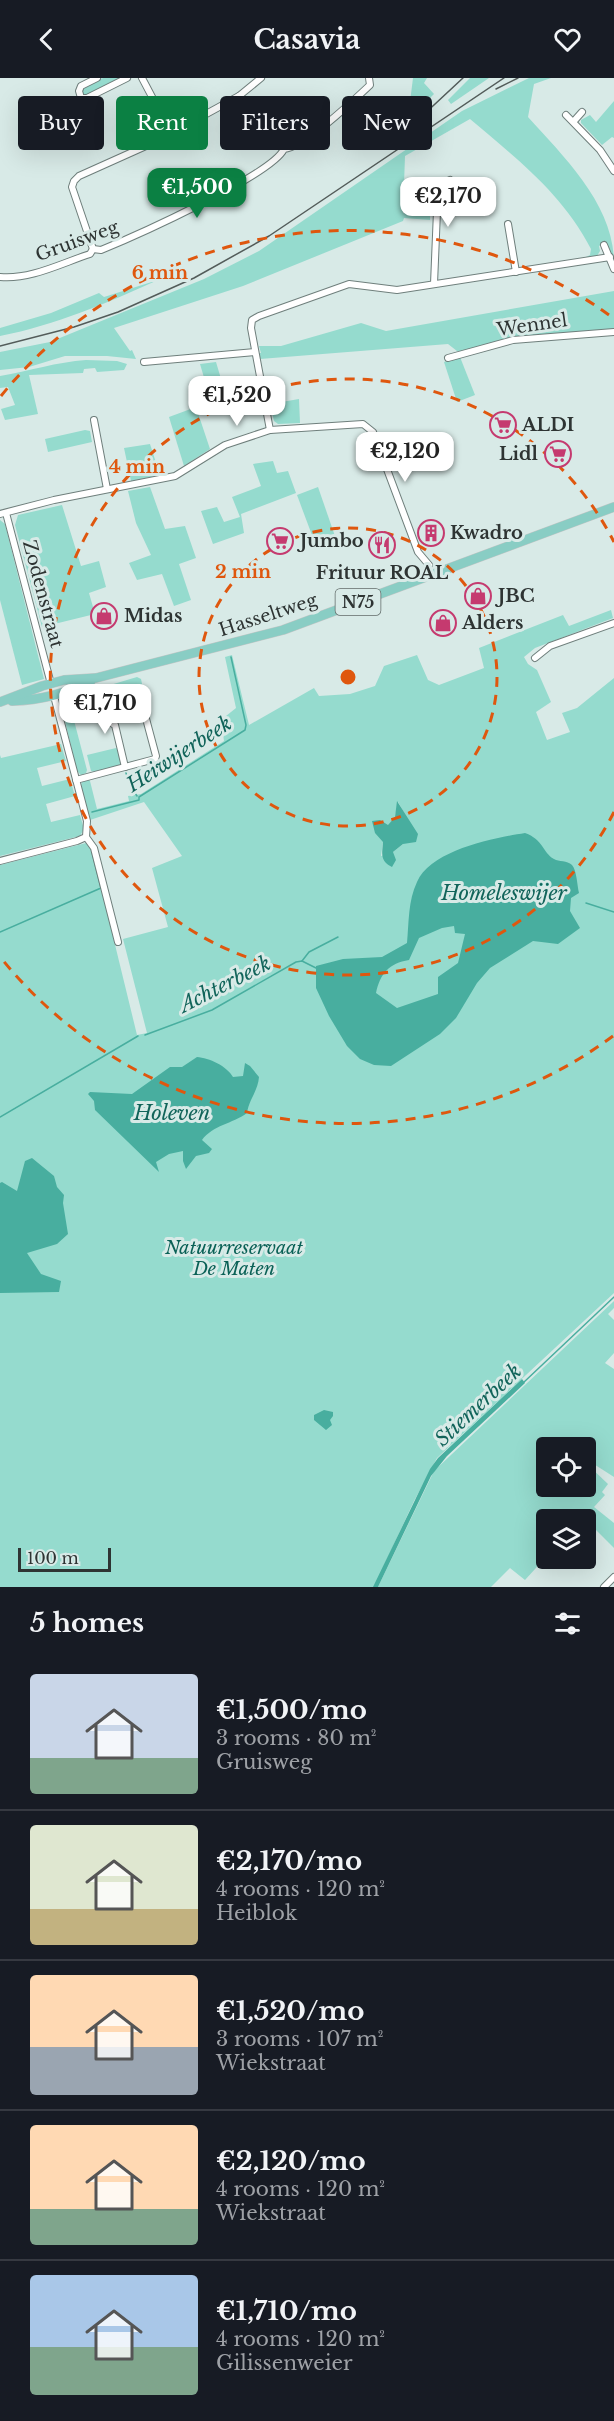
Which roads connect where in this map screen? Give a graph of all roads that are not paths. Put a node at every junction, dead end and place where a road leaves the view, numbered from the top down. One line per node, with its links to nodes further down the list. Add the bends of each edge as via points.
1 (97, 78): 2 (street, via 81,86 81,98)
2 (128, 78)
3 (142, 78): 6 (street)
4 (261, 78): 7 (street)
5 (369, 78): 10 (street, Gruisweg, via 370,85)
6 (152, 96)
7 (239, 96)
8 (582, 112): 11 (street)
9 (566, 115): 11 (street)
10 (330, 119)
11 (574, 121): 14 (street)
12 (137, 150): 18 (street, via 74,181 72,187)
13 (284, 150): 18 (street, Gruisweg, via 281,156 198,206 101,250)
14 (614, 171)
15 (450, 180): 23 (street, via 438,188)
16 (508, 224): 21 (street)
17 (604, 245): 19 (street)
18 (93, 249): 22 (street, Gruisweg, via 90,254 34,273)
19 (610, 257): 20 (street); 21 (street)
20 (614, 268)
21 (516, 272): 23 (street)
22 (0, 277)
23 (434, 284): 25 (street, via 397,290 349,284 259,316 252,320 251,328)
24 (614, 332): 26 (street, Wennel, via 513,340 454,353)
25 (255, 352): 27 (street); 29 (street)
26 (448, 358)
27 (144, 362)
28 (94, 420): 30 (street)
29 (270, 430): 30 (street, via 225,445 176,476); 33 (street, via 363,424 369,427 418,552)
30 (107, 489): 32 (street)
31 (614, 507): 36 (main road, Hasseltweg / N75, via 283,630)
32 (3, 513): 37 (street, Zodenstraat)
33 (429, 565)
34 (614, 623): 35 (street, via 550,646)
35 (535, 658)
36 (96, 678): 37 (main road, Hasseltweg / N75); 38 (main road, Hasseltweg / N75)
37 (51, 684): 38 (main road, via 58,688); 41 (main road, Hasseltweg / N75)
38 (54, 696): 41 (main road, Hasseltweg / N75); 43 (street)
39 (141, 700): 42 (street, via 156,756)
40 (108, 701): 42 (street)
41 (0, 703)
42 (125, 767): 43 (street)
43 (76, 780): 44 (street, via 87,821)
44 (86, 837): 45 (street); 46 (street, via 94,848)
45 (0, 861)
46 (118, 942)
47 (614, 1577): 48 (street)
48 (604, 1587)

